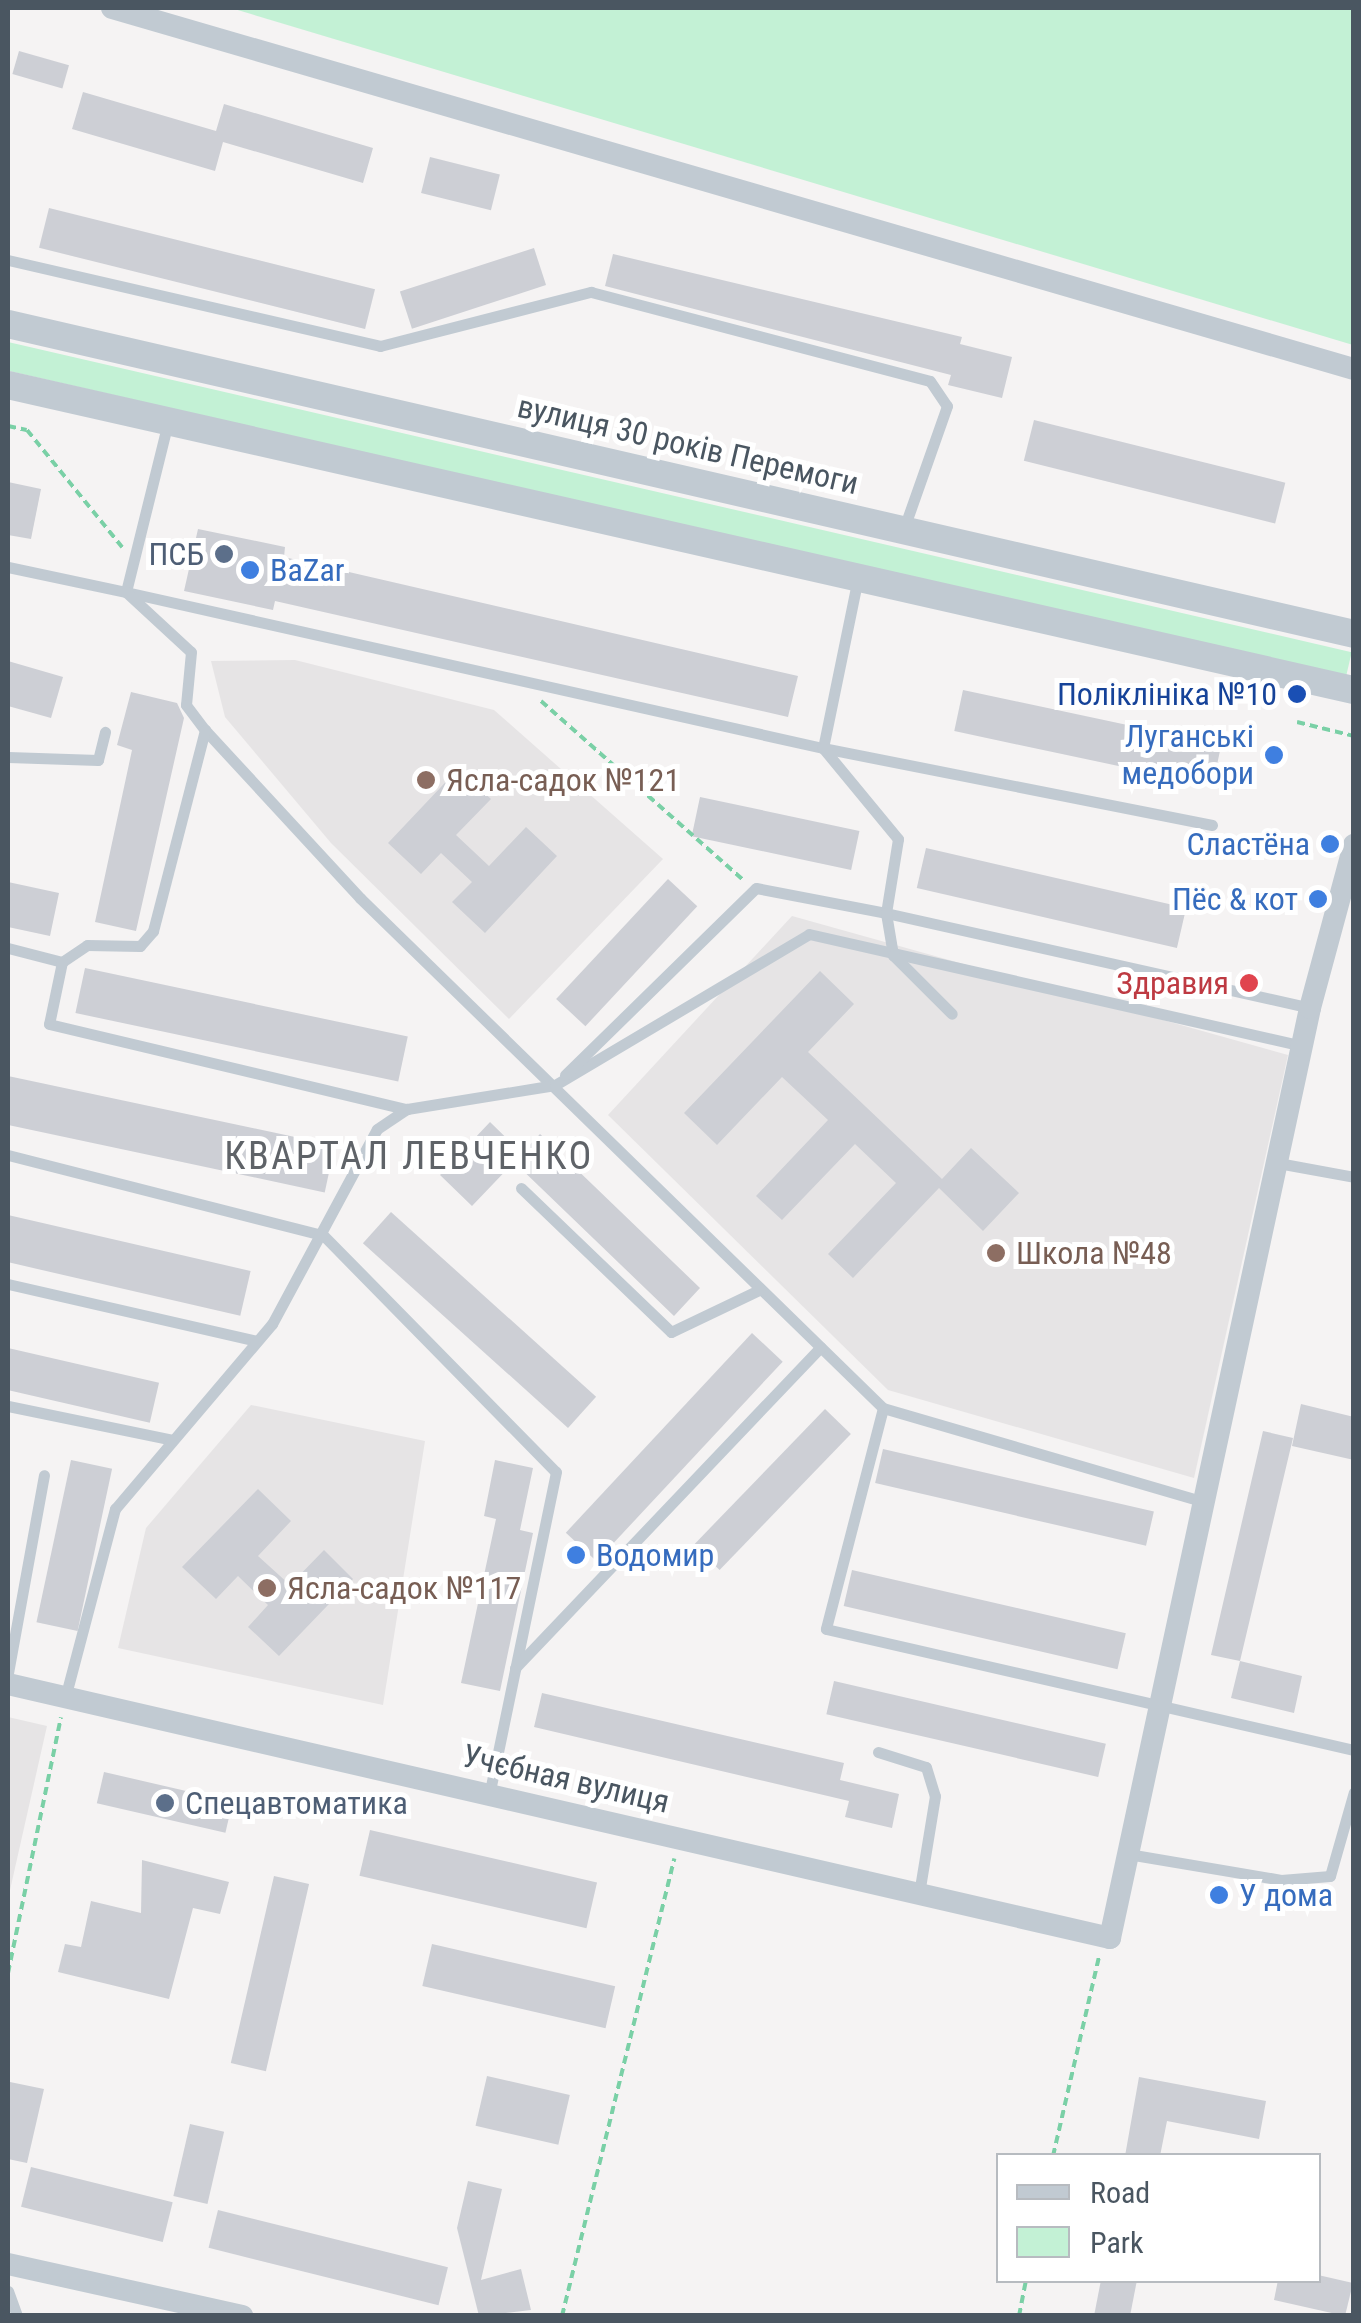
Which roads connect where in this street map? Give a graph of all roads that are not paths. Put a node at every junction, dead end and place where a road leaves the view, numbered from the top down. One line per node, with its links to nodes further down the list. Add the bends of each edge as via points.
1 (112, 8): 4 (street)
2 (8, 260): 7 (lane, via 380,346 591,292 930,381 947,406)
3 (8, 324): 7 (street, вулиця 30 років Перемоги)
4 (1354, 369)
5 (8, 385): 6 (street)
6 (168, 422): 9 (street); 10 (lane)
7 (903, 530): 11 (street, вулиця 30 років Перемоги)
8 (8, 567): 10 (lane)
9 (858, 576): 12 (street); 15 (lane)
10 (126, 592): 13 (lane, via 190,652 186,704); 15 (lane)
11 (1354, 634)
12 (1354, 690)
13 (206, 730): 22 (lane, via 153,930 140,946 87,945); 26 (lane, via 360,898)
14 (105, 732): 16 (lane, via 98,760)
15 (823, 748): 17 (lane); 19 (lane, via 898,839)
16 (8, 757)
17 (1212, 825)
18 (1354, 846): 23 (street)
19 (886, 913): 21 (lane); 23 (lane); 26 (lane, via 756,888)
20 (8, 948): 22 (lane)
21 (893, 955): 24 (lane); 25 (lane); 26 (lane, via 810,934)
22 (62, 962): 27 (lane, via 49,1024)
23 (1310, 1008): 25 (street)
24 (952, 1014)
25 (1303, 1046): 29 (street)
26 (555, 1085): 27 (lane); 34 (lane)
27 (407, 1109): 32 (lane, via 377,1128)
28 (8, 1155): 32 (lane)
29 (1278, 1163): 30 (lane); 41 (street)
30 (1354, 1177)
31 (521, 1188): 34 (lane, via 671,1332)
32 (323, 1235): 35 (lane); 42 (lane, via 556,1472)
33 (8, 1284): 35 (lane)
34 (759, 1290): 36 (lane)
35 (258, 1342): 39 (lane)
36 (821, 1347): 38 (lane); 42 (lane)
37 (8, 1406): 39 (lane)
38 (882, 1408): 41 (lane); 46 (lane, via 826,1628)
39 (173, 1440): 45 (lane, via 115,1508)
40 (44, 1475): 43 (lane)
41 (1204, 1502): 46 (street)
42 (515, 1668): 50 (lane)
43 (8, 1673)
44 (8, 1684): 45 (street, Учєбная вулиця)
45 (65, 1698): 50 (street, Учєбная вулиця)
46 (1161, 1702): 47 (lane); 51 (street)
47 (1354, 1750)
48 (878, 1752): 52 (lane, via 926,1767 935,1796)
49 (1354, 1792): 51 (lane, via 1330,1876 1281,1880)
50 (489, 1795): 52 (street, Учєбная вулиця)
51 (1128, 1854): 52 (street, Учєбная вулиця, via 1110,1938)
52 (919, 1894)
53 (8, 2264): 56 (street)
54 (8, 2291): 55 (lane)
55 (18, 2316)
56 (242, 2316)

